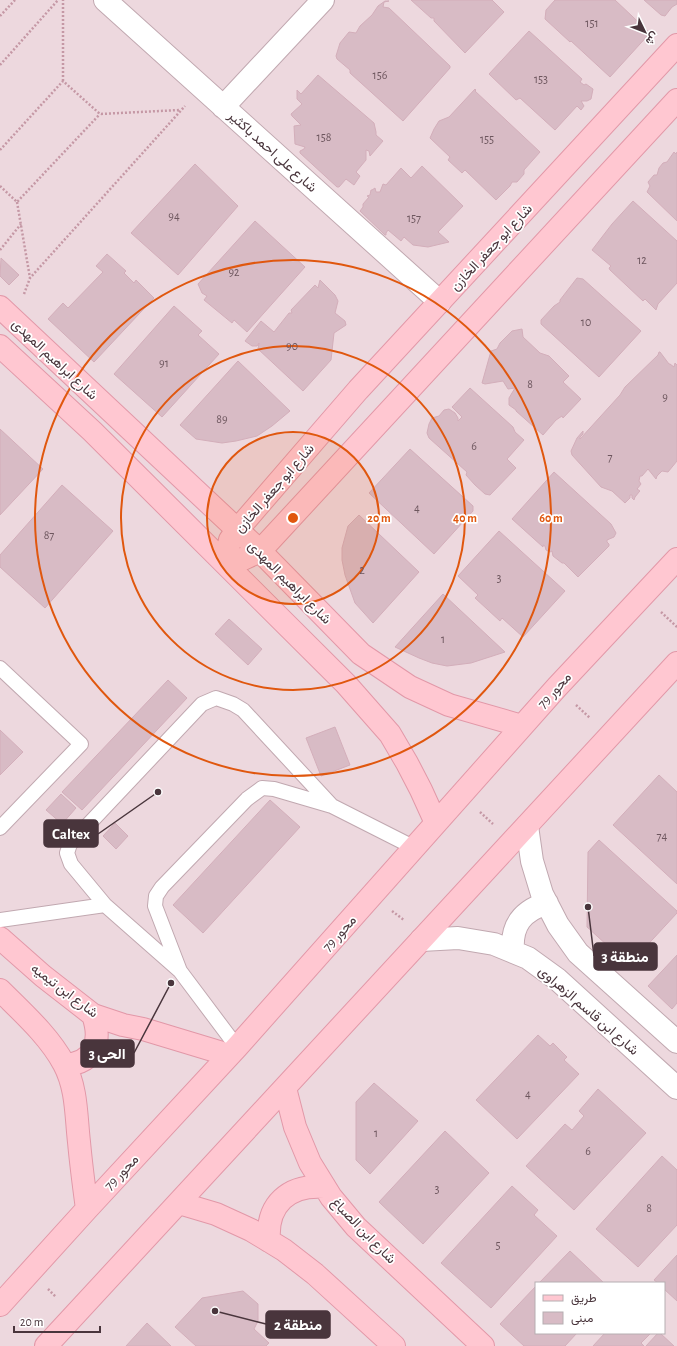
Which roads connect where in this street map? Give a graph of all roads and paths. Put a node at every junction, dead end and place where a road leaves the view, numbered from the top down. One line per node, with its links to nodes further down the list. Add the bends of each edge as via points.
1 (15, 0): 6 (path)
2 (58, 0): 8 (path)
3 (64, 0): 9 (path)
4 (106, 0): 10 (street, شارع على احمد باكثير)
5 (322, 0): 12 (street)
6 (0, 16)
7 (677, 45): 21 (street, شارع ابو جعفر الخازن)
8 (0, 65)
9 (63, 81): 14 (path); 15 (path)
10 (201, 87): 12 (street, شارع على احمد باكثير); 13 (path)
11 (677, 100): 25 (street, شارع ابو جعفر الخازن)
12 (223, 106): 21 (street, شارع على احمد باكثير)
13 (180, 110): 14 (path); 20 (path)
14 (100, 114): 17 (path)
15 (0, 150)
16 (0, 186): 17 (path)
17 (17, 202): 18 (path)
18 (21, 224): 19 (path); 20 (path)
19 (0, 250)
20 (30, 278): 22 (path)
21 (440, 302): 24 (street, شارع ابو جعفر الخازن, via 358,390)
22 (8, 314): 24 (street, شارع ابراهيم المهدى)
23 (0, 346): 27 (street, شارع ابراهيم المهدى, via 92,431)
24 (237, 530): 25 (street, شارع ابراهيم المهدى); 27 (street, شارع ابو جعفر الخازن, via 230,540)
25 (260, 551): 27 (street, شارع ابو جعفر الخازن, via 243,559); 31 (street, شارع ابراهيم المهدى, via 361,654 410,687 449,705)
26 (677, 559): 30 (street, محور 79)
27 (225, 562): 35 (street, شارع ابراهيم المهدى, via 346,684 390,734)
28 (677, 663): 32 (street)
29 (0, 668): 37 (lane, via 81,744)
30 (557, 687): 31 (street, محور 79); 32 (path)
31 (522, 726): 33 (street, محور 79)
32 (609, 737): 36 (street)
33 (461, 794): 35 (street, محور 79); 38 (path)
34 (332, 806): 39 (lane); 42 (lane, via 242,710 216,698 202,704 70,844 67,853 71,864); 47 (lane, via 274,789 262,788 247,799 162,887 156,896 155,906)
35 (436, 823): 39 (street, محور 79)
36 (527, 826): 38 (street); 41 (street, via 532,861)
37 (0, 828)
38 (512, 842): 45 (street)
39 (414, 848): 40 (street, محور 79)
40 (372, 896): 45 (path); 51 (street, محور 79)
41 (547, 903): 46 (street, via 532,909 520,920 512,940); 50 (street, via 558,925 578,953)
42 (105, 905): 43 (lane); 47 (lane)
43 (0, 920)
44 (0, 938): 49 (street, شارع ابن تيميه, via 42,976)
45 (423, 939): 46 (street, شارع ابن قاسم الزهراوى, via 458,938 494,944); 53 (street)
46 (513, 952): 54 (street, شارع ابن قاسم الزهراوى, via 528,958 557,979)
47 (180, 971): 51 (lane)
48 (0, 990): 52 (street, via 45,1037)
49 (93, 1015): 51 (street, شارع ابن تيميه, via 123,1025); 52 (street, via 98,1036 94,1049 84,1060)
50 (677, 1042)
51 (233, 1051): 57 (street, محور 79)
52 (65, 1065): 57 (street, via 78,1115)
53 (285, 1088): 55 (street, شارع ابن الصباغ, via 295,1127 310,1163); 56 (street)
54 (677, 1088)
55 (325, 1187): 58 (street, via 302,1188 283,1199 270,1218); 64 (street, شارع ابن الصباغ, via 330,1197 356,1227)
56 (179, 1203): 58 (street, via 216,1214); 61 (street)
57 (87, 1209): 59 (street, محور 79)
58 (269, 1241): 63 (street, via 315,1274)
59 (29, 1273): 60 (street, محور 79); 61 (path)
60 (0, 1305)
61 (76, 1314): 62 (street)
62 (46, 1346)
63 (394, 1346)
64 (483, 1346)

